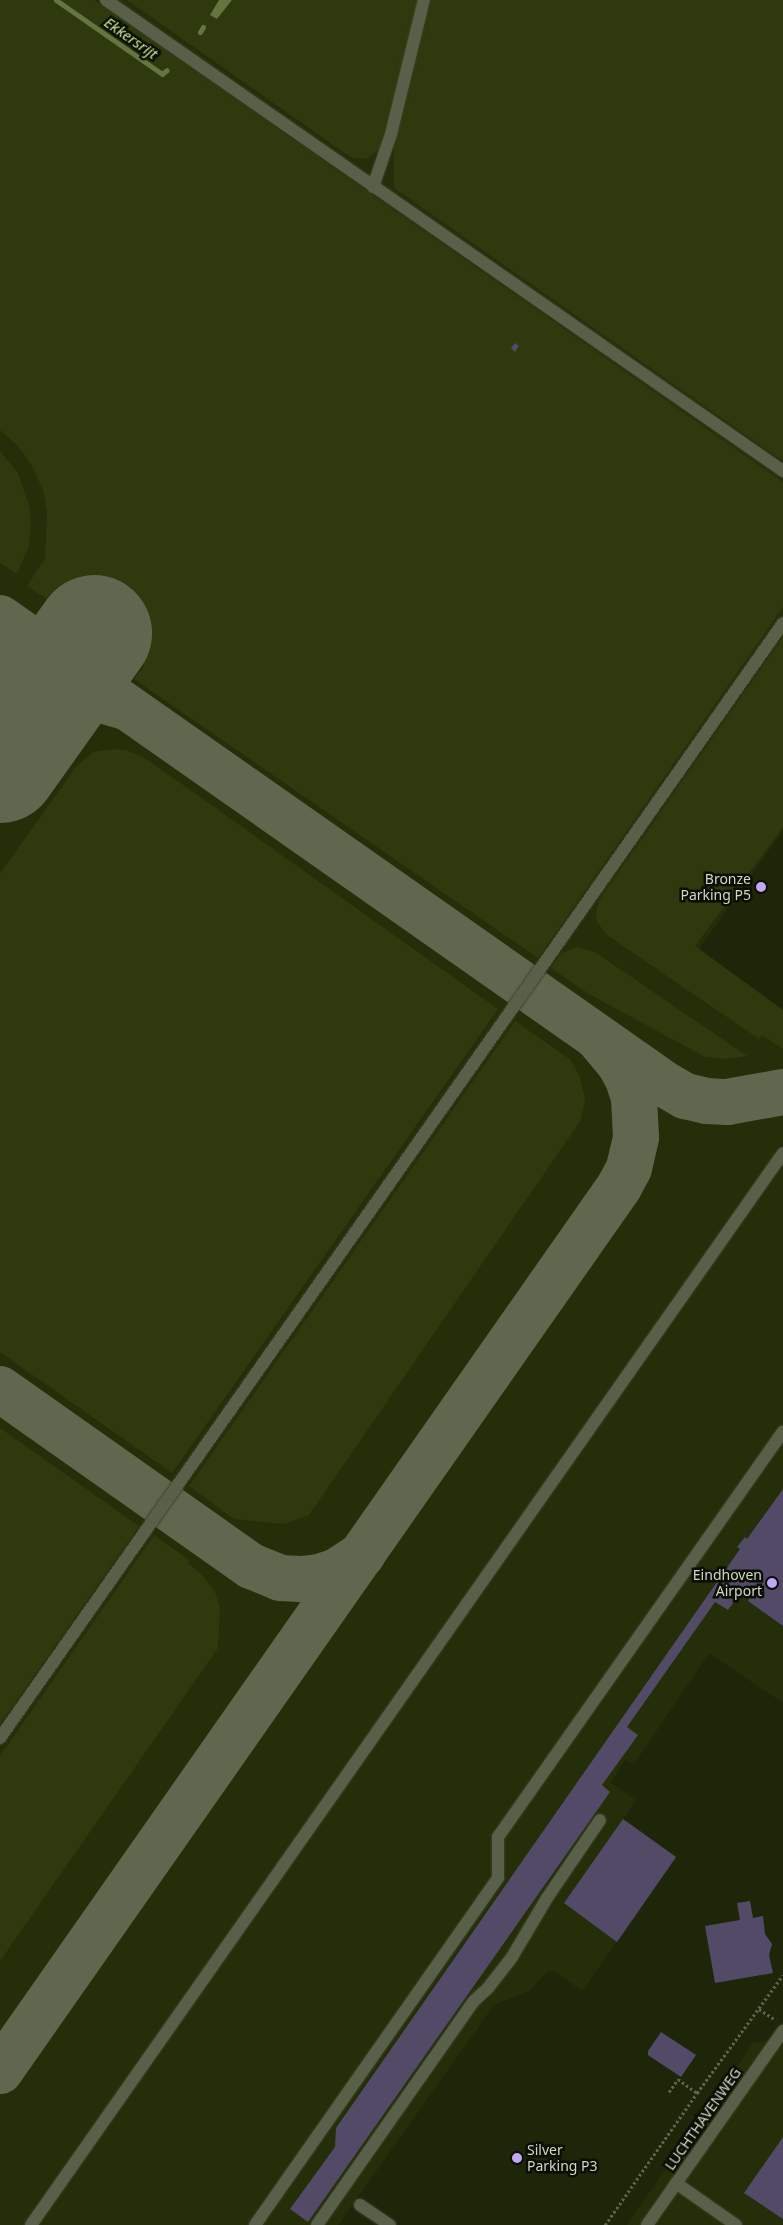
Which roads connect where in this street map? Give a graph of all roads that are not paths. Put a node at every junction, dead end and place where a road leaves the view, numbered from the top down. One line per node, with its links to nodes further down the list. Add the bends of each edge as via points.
1 (106, 0): 3 (street)
2 (424, 0): 3 (street, via 392,134)
3 (373, 187): 4 (street)
4 (783, 471)
5 (783, 623): 8 (street)
6 (783, 1153): 13 (street)
7 (783, 1432): 14 (street, via 498,1837 498,1878)
8 (0, 1738)
9 (600, 1820): 15 (street, via 512,1957 474,2001)
10 (783, 2031): 11 (street, LUCHTHAVENWEG)
11 (676, 2184): 17 (street, LUCHTHAVENWEG); 18 (street)
12 (360, 2205): 16 (street)
13 (32, 2225)
14 (255, 2225)
15 (317, 2225)
16 (390, 2225)
17 (647, 2225)
18 (736, 2225)

